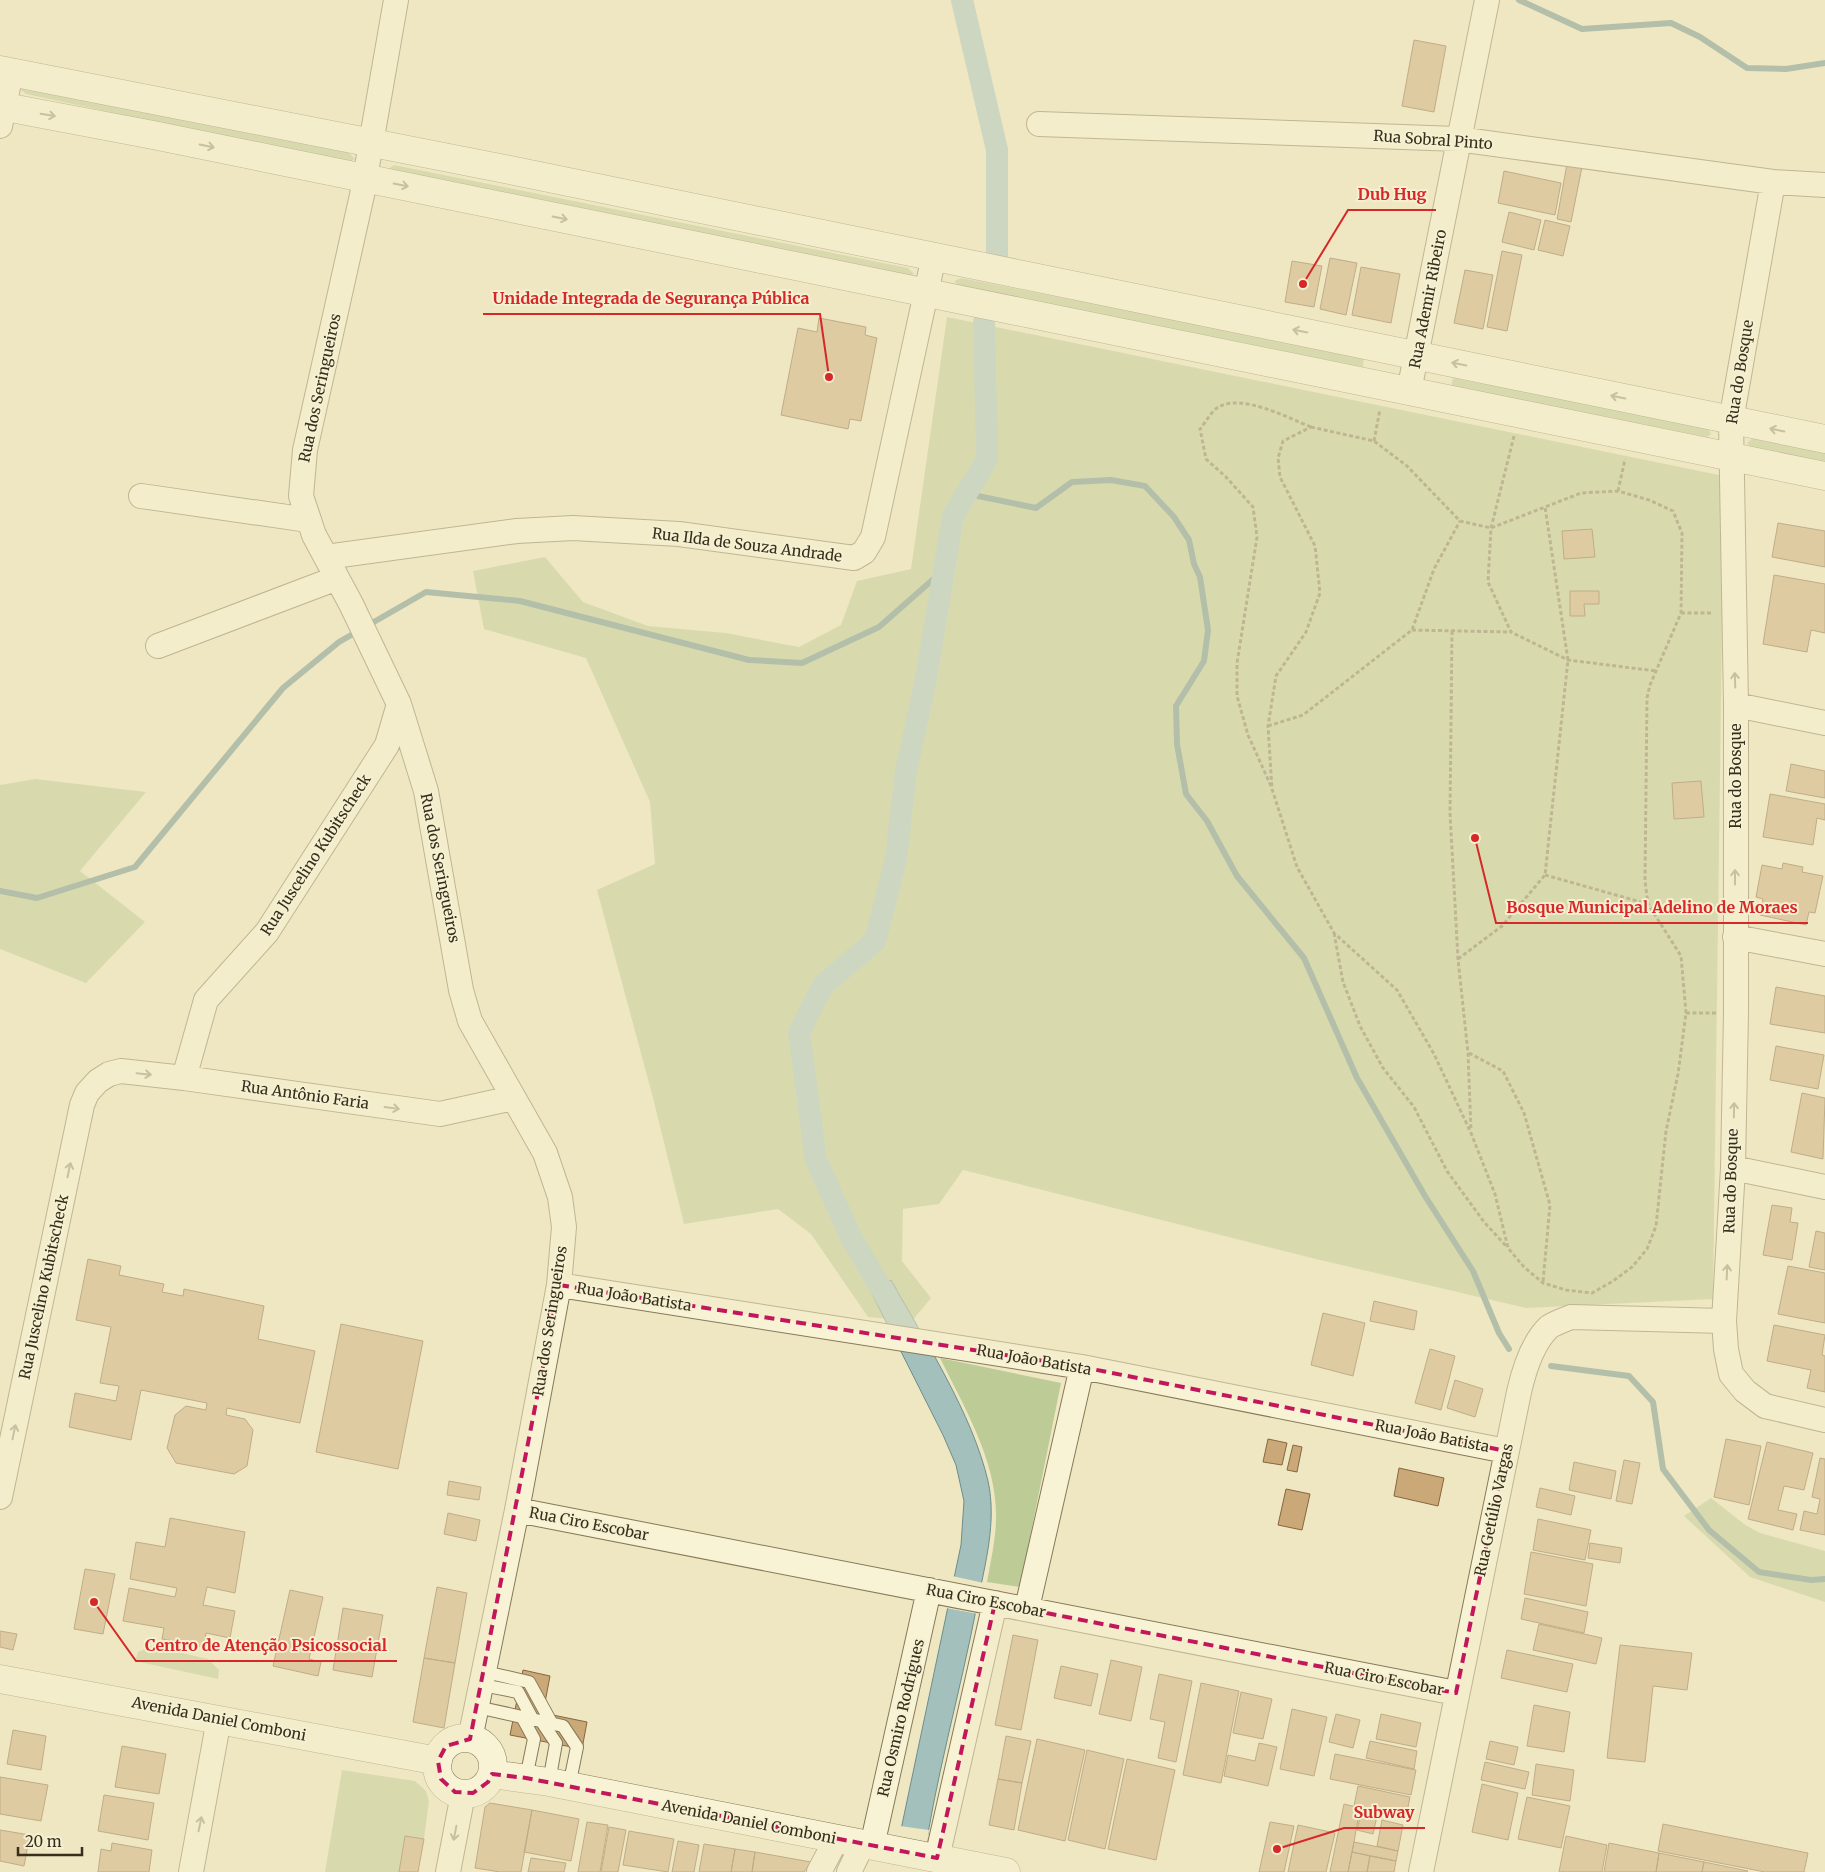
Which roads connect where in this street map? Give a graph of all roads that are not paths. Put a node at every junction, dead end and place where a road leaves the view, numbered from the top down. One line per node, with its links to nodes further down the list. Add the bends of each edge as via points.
1 (396, 0): 7 (street, Rua dos Seringueiros)
2 (1486, 2): 6 (street, Rua Ademir Ribeiro)
3 (6, 71): 4 (street); 7 (street)
4 (1, 113): 8 (street, one-way to 8)
5 (1039, 124): 6 (street, Rua Sobral Pinto)
6 (1458, 139): 9 (street, Rua Sobral Pinto); 13 (street, Rua Ademir Ribeiro)
7 (372, 144): 8 (street, Rua dos Seringueiros); 11 (street)
8 (365, 178): 12 (street, one-way to 12); 20 (street, Rua dos Seringueiros, via 305,450 301,496)
9 (1773, 182): 10 (street, Rua Sobral Pinto); 15 (street, Rua do Bosque)
10 (1825, 185)
11 (934, 256): 12 (street, Rua Ilda de Souza Andrade); 13 (street, one-way to 11)
12 (927, 293): 14 (street); 21 (street, Rua Ilda de Souza Andrade, via 873,537 864,552 854,558 679,534 573,528 517,531)
13 (1417, 355): 14 (street, Rua Ademir Ribeiro); 15 (street, one-way to 13)
14 (1396, 389): 17 (street)
15 (1730, 421): 16 (street, one-way to 15); 17 (street, Rua do Bosque)
16 (1825, 438)
17 (1731, 456): 18 (street); 25 (street, Rua do Bosque, one-way to 17)
18 (1825, 476)
19 (141, 496): 20 (street)
20 (308, 520): 21 (street, Rua dos Seringueiros)
21 (326, 557): 22 (street, Rua dos Seringueiros)
22 (336, 578): 23 (street); 24 (street, Rua dos Seringueiros)
23 (158, 646)
24 (399, 704): 29 (street, Rua Juscelino Kubitscheck, via 388,744 267,932 206,1000); 31 (street, Rua dos Seringueiros, via 426,791 461,990 470,1021)
25 (1736, 705): 26 (street); 27 (street, Rua do Bosque, one-way to 25)
26 (1825, 723)
27 (1734, 937): 28 (street); 32 (street, Rua do Bosque, one-way to 27, via 1736,1012)
28 (1825, 954)
29 (184, 1078): 30 (street, Rua Antônio Faria, one-way to 29, via 121,1071); 31 (street, Rua Antônio Faria, one-way to 31, via 440,1114)
30 (98, 1081): 39 (street, Rua Juscelino Kubitscheck, one-way to 30, via 82,1105)
31 (513, 1098): 34 (street, Rua dos Seringueiros, via 545,1153 560,1197 564,1227)
32 (1732, 1168): 33 (street); 35 (street, Rua do Bosque, one-way to 32)
33 (1825, 1187)
34 (559, 1285): 36 (street, Rua João Batista); 40 (street, Rua dos Seringueiros)
35 (1724, 1321): 37 (street, Rua do Bosque, via 1731,1374 1745,1391 1765,1406); 38 (street, Rua Getúlio Vargas, via 1595,1316 1571,1318 1550,1327 1538,1341 1523,1374)
36 (1082, 1367): 38 (street, Rua João Batista); 43 (street)
37 (1825, 1420)
38 (1506, 1451): 46 (street, Rua Getúlio Vargas)
39 (0, 1497)
40 (516, 1510): 41 (street, Rua Ciro Escobar); 45 (street, Rua dos Seringueiros)
41 (937, 1592): 42 (street, Rua Ciro Escobar); 55 (street, Rua Osmiro Rodrigues)
42 (987, 1601): 43 (street, Rua Ciro Escobar); 56 (street)
43 (1027, 1608): 46 (street, Rua Ciro Escobar)
44 (0, 1679): 47 (street, Avenida Daniel Comboni)
45 (481, 1688): 48 (lane); 48 (lane, via 518,1692); 48 (lane, via 529,1682); 49 (street, Rua dos Seringueiros)
46 (1456, 1693): 63 (street, Rua Getúlio Vargas)
47 (219, 1718): 50 (street, Avenida Daniel Comboni); 58 (street, one-way to 47)
48 (537, 1721): 52 (lane, via 534,1739); 52 (lane, via 556,1743); 52 (lane, via 563,1726 577,1747)
49 (470, 1739): 50 (street, via 453,1741 446,1746); 51 (street, via 486,1748 493,1765)
50 (438, 1761): 53 (street, via 441,1779)
51 (492, 1774): 52 (street, Avenida Daniel Comboni); 53 (street, via 481,1789)
52 (548, 1782): 54 (street, Avenida Daniel Comboni)
53 (463, 1794): 59 (street, one-way to 59)
54 (836, 1840): 55 (street, Avenida Daniel Comboni); 60 (street)
55 (877, 1847): 56 (street, Avenida Daniel Comboni); 61 (street, Rua Osmiro Rodrigues)
56 (931, 1857): 57 (street, Avenida Daniel Comboni)
57 (962, 1868): 62 (street, Avenida Daniel Comboni)
58 (191, 1872)
59 (448, 1872)
60 (819, 1872)
61 (849, 1872)
62 (1006, 1872)
63 (1421, 1872)

